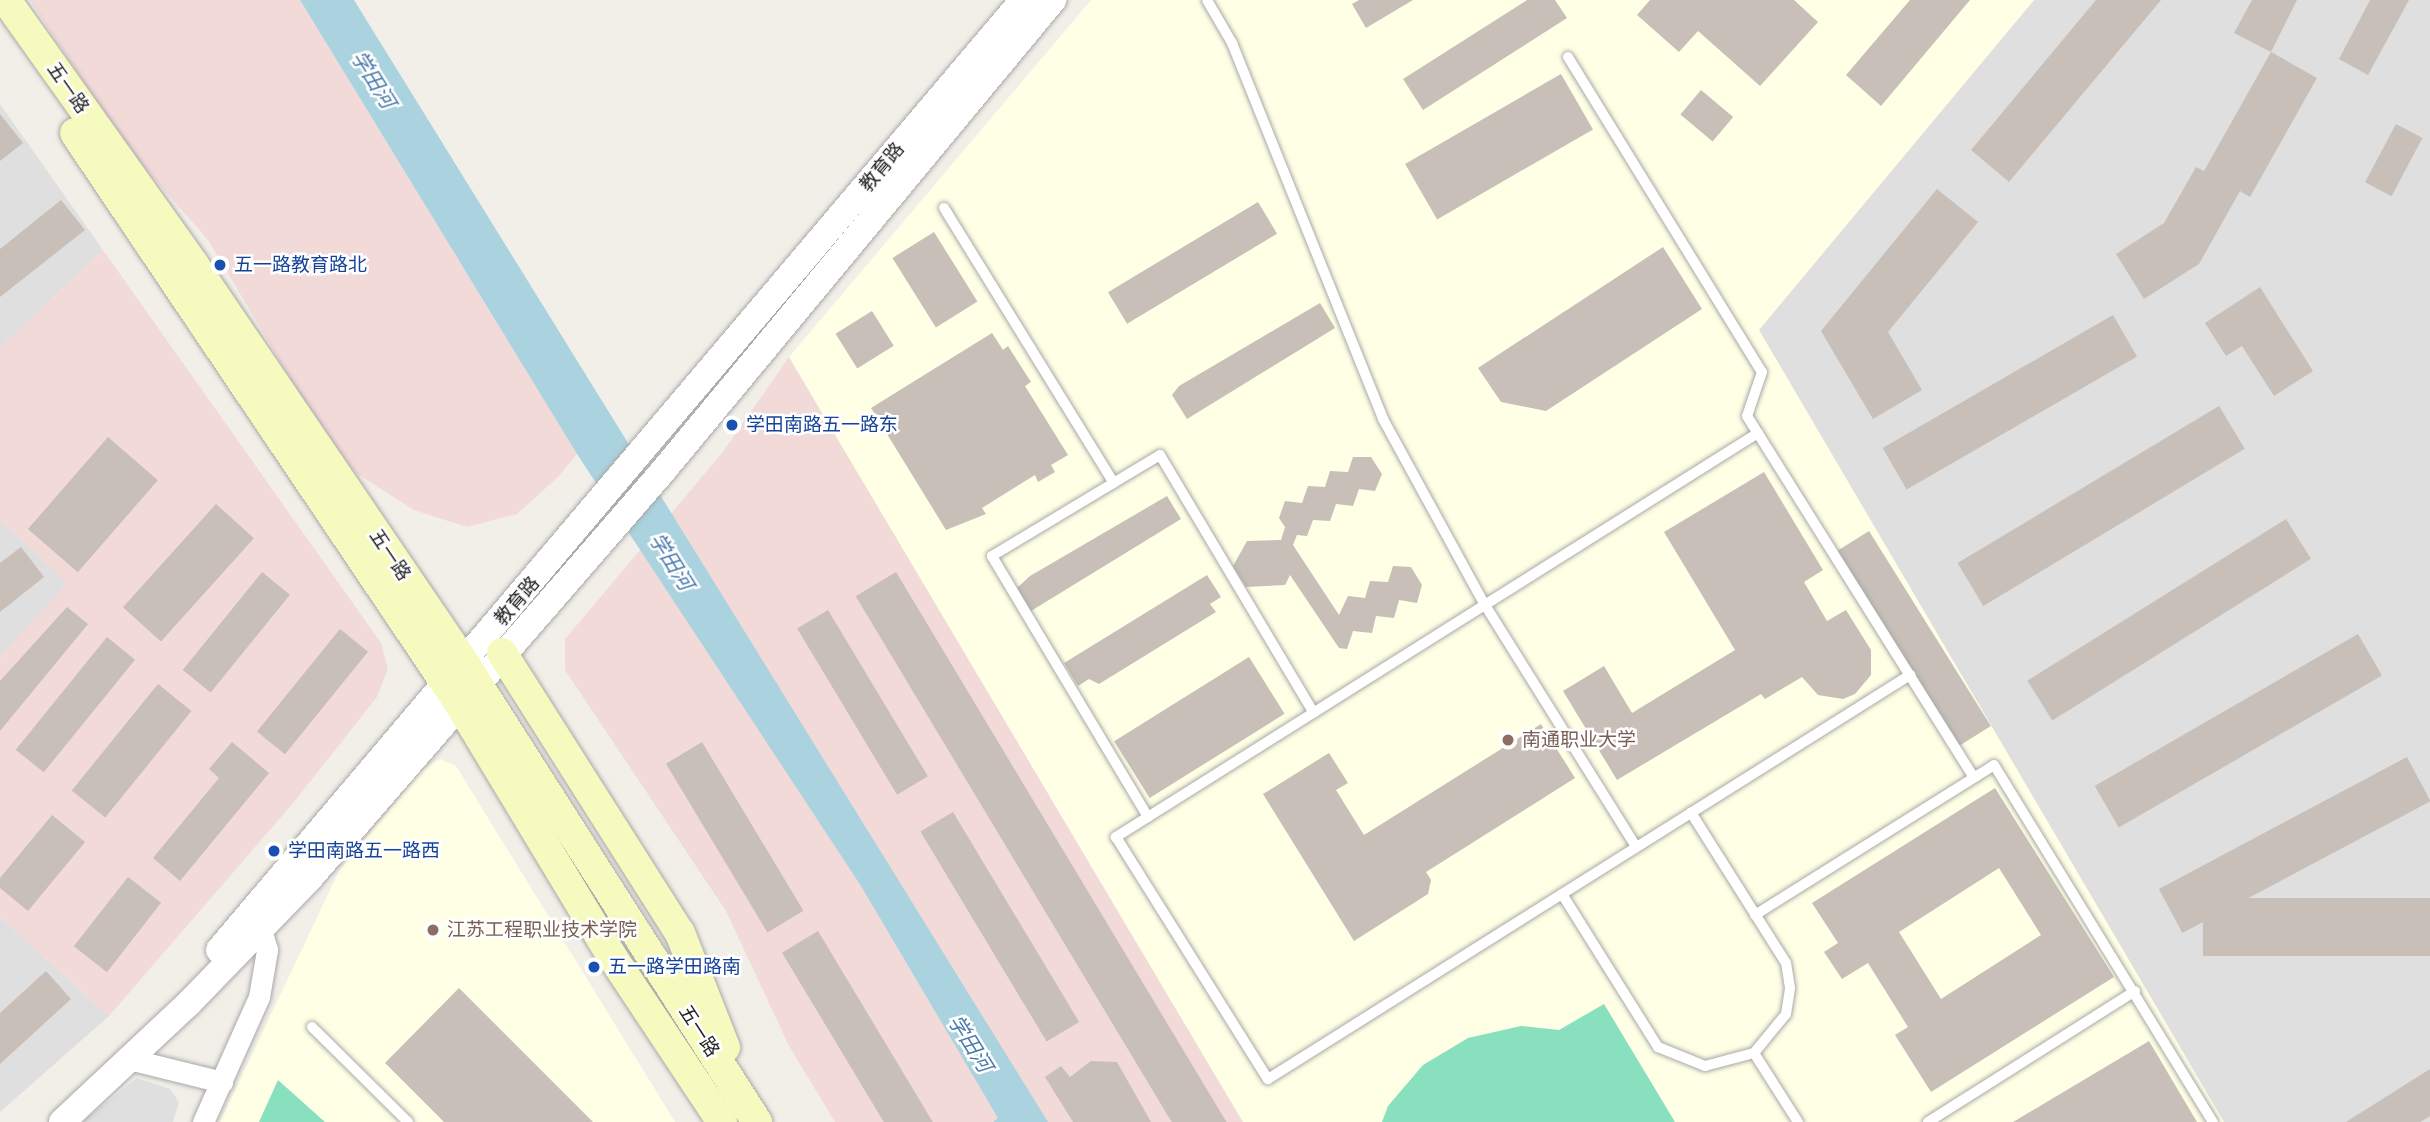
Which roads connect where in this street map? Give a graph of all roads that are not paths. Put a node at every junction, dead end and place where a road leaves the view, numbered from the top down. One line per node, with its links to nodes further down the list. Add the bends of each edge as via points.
1 (6, 0): 14 (main road, 五一路, via 201,276)
2 (1023, 0): 10 (street, 教育路, via 648,445)
3 (1053, 0): 10 (street, 教育路, via 663,471)
4 (1207, 0): 11 (lane, via 1232,43 1383,419)
5 (0, 26): 14 (main road, 五一路)
6 (1568, 57): 8 (lane, via 1762,372 1747,416)
7 (944, 208): 9 (lane)
8 (1758, 433): 11 (lane); 13 (lane)
9 (1114, 483): 15 (lane, via 1160,455); 18 (lane, via 992,556)
10 (604, 518): 12 (street, 教育路); 14 (street, 教育路)
11 (1485, 605): 15 (lane); 19 (lane)
12 (502, 653): 14 (street, 教育路); 28 (main road, via 680,933)
13 (1910, 675): 16 (lane); 17 (lane)
14 (461, 683): 22 (street, 教育路); 26 (street, 教育路); 28 (main road, 五一路); 32 (main road, 五一路, via 611,955)
15 (1314, 713): 18 (lane)
16 (1974, 778): 21 (lane); 23 (lane, via 1994,765)
17 (1691, 813): 19 (lane); 21 (lane)
18 (1148, 817): 20 (lane, via 1116,837 1268,1079)
19 (1636, 848): 20 (lane)
20 (1562, 894): 25 (lane, via 1658,1047 1705,1066)
21 (1755, 915): 25 (lane, via 1786,963 1790,988 1786,1014)
22 (261, 929): 26 (street, 教育路); 27 (street, via 267,950 259,997)
23 (2136, 991): 34 (lane); 35 (lane)
24 (312, 1027): 31 (lane)
25 (1754, 1054): 33 (lane)
26 (130, 1059): 27 (street); 29 (street)
27 (222, 1082): 30 (street)
28 (755, 1119)
29 (62, 1122)
30 (203, 1122)
31 (408, 1122)
32 (722, 1122)
33 (1798, 1122)
34 (1928, 1122)
35 (2213, 1122)

